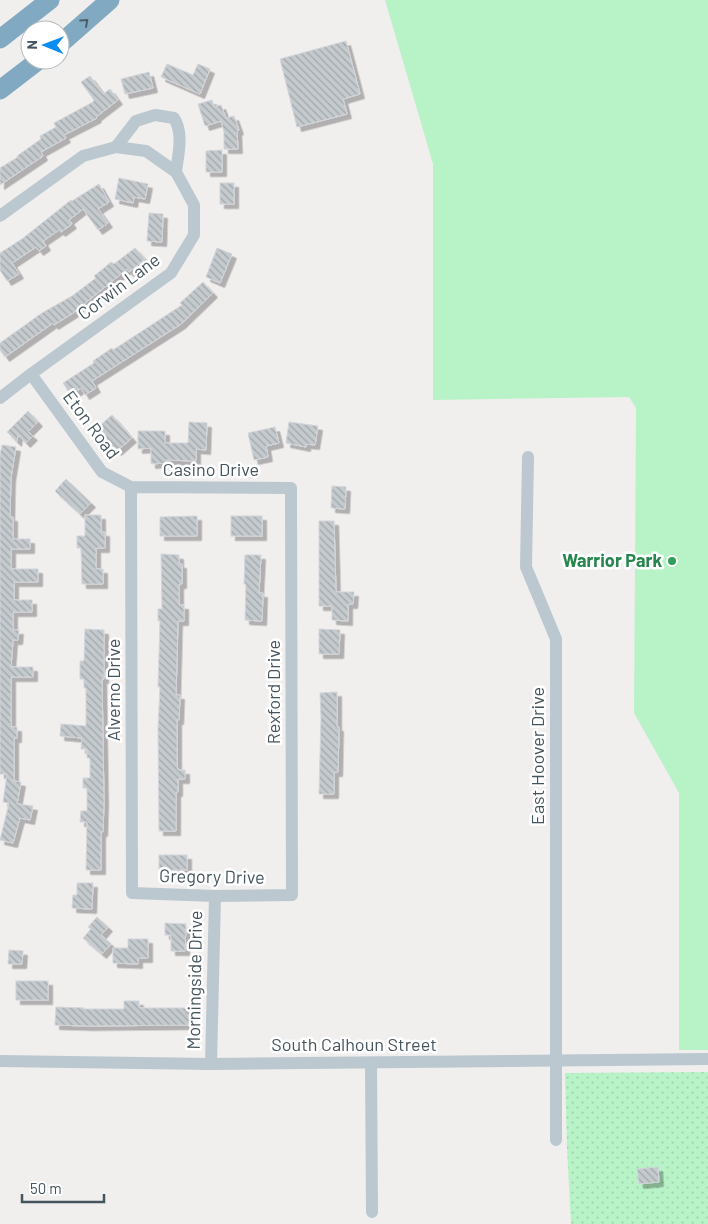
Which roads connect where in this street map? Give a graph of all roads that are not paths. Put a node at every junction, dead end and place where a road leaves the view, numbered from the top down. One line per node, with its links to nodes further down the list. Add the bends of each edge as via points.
1 (50, 0): 4 (highway)
2 (110, 0): 3 (highway, one-way to 2)
3 (70, 35)
4 (0, 39)
5 (26, 70): 6 (highway)
6 (0, 90)
7 (116, 147): 8 (street, via 146,151); 8 (street, via 136,121 154,115 174,118 180,134); 9 (street, via 83,156)
8 (176, 172): 10 (street, Corwin Lane, via 194,205 194,236 171,273)
9 (0, 216)
10 (31, 374): 11 (street, Corwin Lane); 13 (street, Eton Road, via 102,472)
11 (0, 398)
12 (528, 458): 20 (street, East Hoover Drive, via 526,567 556,638)
13 (131, 487): 14 (street, Casino Drive); 15 (street, Alverno Drive)
14 (291, 488): 16 (street, Rexford Drive)
15 (132, 893): 17 (street, Gregory Drive)
16 (292, 895): 17 (street, Gregory Drive)
17 (215, 896): 22 (street, Morningside Drive)
18 (708, 1058): 20 (street, South Calhoun Street)
19 (0, 1061): 22 (street, South Calhoun Street)
20 (556, 1061): 21 (street, South Calhoun Street); 23 (street, East Hoover Drive)
21 (371, 1063): 22 (street, South Calhoun Street); 24 (street)
22 (211, 1064)
23 (556, 1140)
24 (372, 1212)

